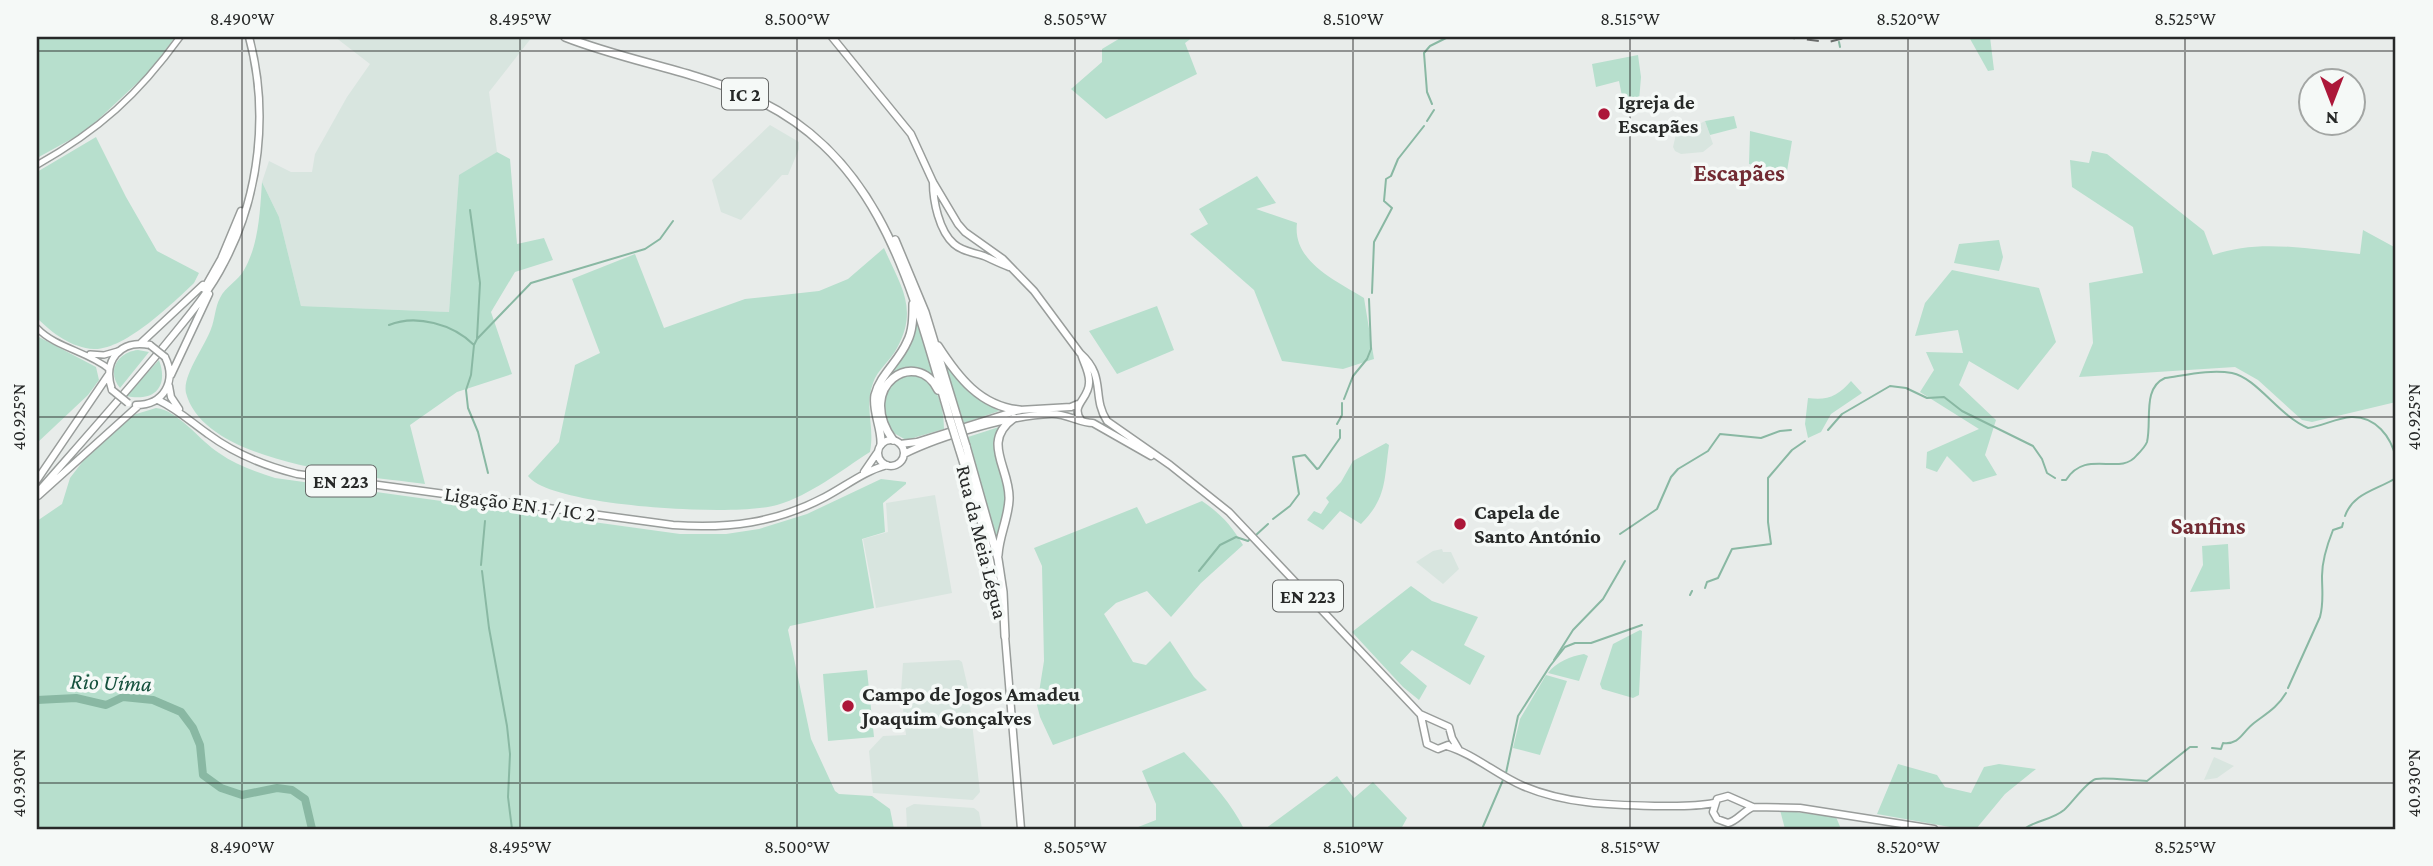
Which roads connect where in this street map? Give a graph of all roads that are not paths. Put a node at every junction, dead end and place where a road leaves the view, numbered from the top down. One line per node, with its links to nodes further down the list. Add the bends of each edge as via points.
1 (180, 37): 6 (main road, via 153,74 113,113)
2 (248, 37): 15 (main road, via 259,90 256,159 242,221)
3 (565, 37): 8 (highway, IC 2, via 720,84 777,110 826,148)
4 (572, 37): 8 (highway, IC 2, via 721,81 779,108 849,167)
5 (832, 37): 7 (main road, via 900,119)
6 (37, 165)
7 (933, 182): 9 (main road); 11 (main road)
8 (882, 219): 10 (highway, IC 2)
9 (958, 224): 11 (main road, via 949,224); 12 (main road)
10 (890, 235): 16 (highway, IC 2); 18 (highway, IC 2, via 914,281)
11 (946, 236): 13 (main road)
12 (972, 238): 13 (main road, via 972,249); 14 (main road)
13 (965, 251): 14 (main road)
14 (1010, 268): 21 (main road, via 1034,291)
15 (214, 275): 19 (main road); 24 (main road); 46 (main road, via 199,303)
16 (914, 299): 28 (highway, IC 2); 39 (highway, IC 2, via 907,344 876,391)
17 (37, 328): 22 (main road)
18 (933, 337): 31 (highway, via 979,394 996,406); 34 (highway, IC 2)
19 (141, 344): 20 (main road); 24 (main road, bridge, via 165,357)
20 (119, 351): 22 (main road); 23 (main road)
21 (1080, 353): 27 (main road, via 1090,380); 29 (main road, via 1095,371)
22 (87, 354): 23 (main road)
23 (109, 372): 30 (main road, bridge, via 112,390); 44 (main road)
24 (171, 374): 25 (main road)
25 (169, 386): 26 (main road); 32 (main road, Ligação EN 1 / IC 2 / EN 223)
26 (158, 400): 30 (main road); 32 (main road, Ligação EN 1 / IC 2 / EN 223)
27 (1080, 402): 29 (main road, via 1090,398); 31 (main road, via 1071,407); 36 (main road, via 1077,414)
28 (945, 403): 34 (highway, IC 2); 38 (highway, via 928,377 909,372 891,379 881,400)
29 (1100, 404): 33 (main road)
30 (138, 406): 46 (main road)
31 (1019, 410): 38 (main road, via 917,442)
32 (183, 413): 43 (main road, Ligação EN 1 / IC 2 / EN 223, via 237,452 297,474 673,525 729,527 764,522 827,497)
33 (1102, 413): 37 (main road); 45 (main road, EN 223)
34 (953, 418): 40 (highway, IC 2, bridge)
35 (1014, 418): 36 (main road, EN 223, via 1051,414); 41 (main road, EN 223); 47 (highway, via 998,436 1009,501)
36 (1081, 420): 37 (main road, EN 223)
37 (1093, 423): 45 (main road, EN 223)
38 (897, 442): 39 (main road); 41 (main road)
39 (880, 447): 42 (main road, via 881,461); 43 (main road, Ligação EN 1 / IC 2 / EN 223)
40 (962, 447): 47 (highway, Rua da Meia Légua / IC 2); 48 (highway, Rua da Meia Légua / IC 2)
41 (904, 454): 42 (main road, via 898,464)
42 (887, 465): 43 (main road, Ligação EN 1 / IC 2 / EN 223)
43 (862, 474)
44 (37, 480)
45 (1191, 482): 49 (main road, EN 223, via 1229,512)
46 (37, 493)
47 (998, 559): 48 (highway, Rua da Meia Légua / IC 2)
48 (1005, 636): 61 (main road, Rua da Meia Légua)
49 (1420, 714): 50 (main road, EN 223); 51 (main road, EN 223)
50 (1435, 722): 51 (main road); 52 (main road, EN 223, via 1447,724)
51 (1425, 732): 53 (main road, EN 223, via 1432,748)
52 (1452, 738): 53 (main road); 54 (main road, EN 223)
53 (1447, 746): 54 (main road, EN 223)
54 (1459, 750): 57 (main road, EN 223, via 1507,779 1554,796 1604,805)
55 (1738, 802): 56 (main road, EN 223, via 1725,795); 58 (main road, EN 223); 60 (main road)
56 (1714, 803): 57 (main road, EN 223); 59 (main road)
57 (1696, 806): 59 (main road, EN 223)
58 (1753, 807): 60 (main road, EN 223); 62 (main road, EN 223, via 1800,808)
59 (1713, 812): 60 (main road, EN 223, via 1724,823)
60 (1740, 813)
61 (1021, 829)
62 (1934, 829)

